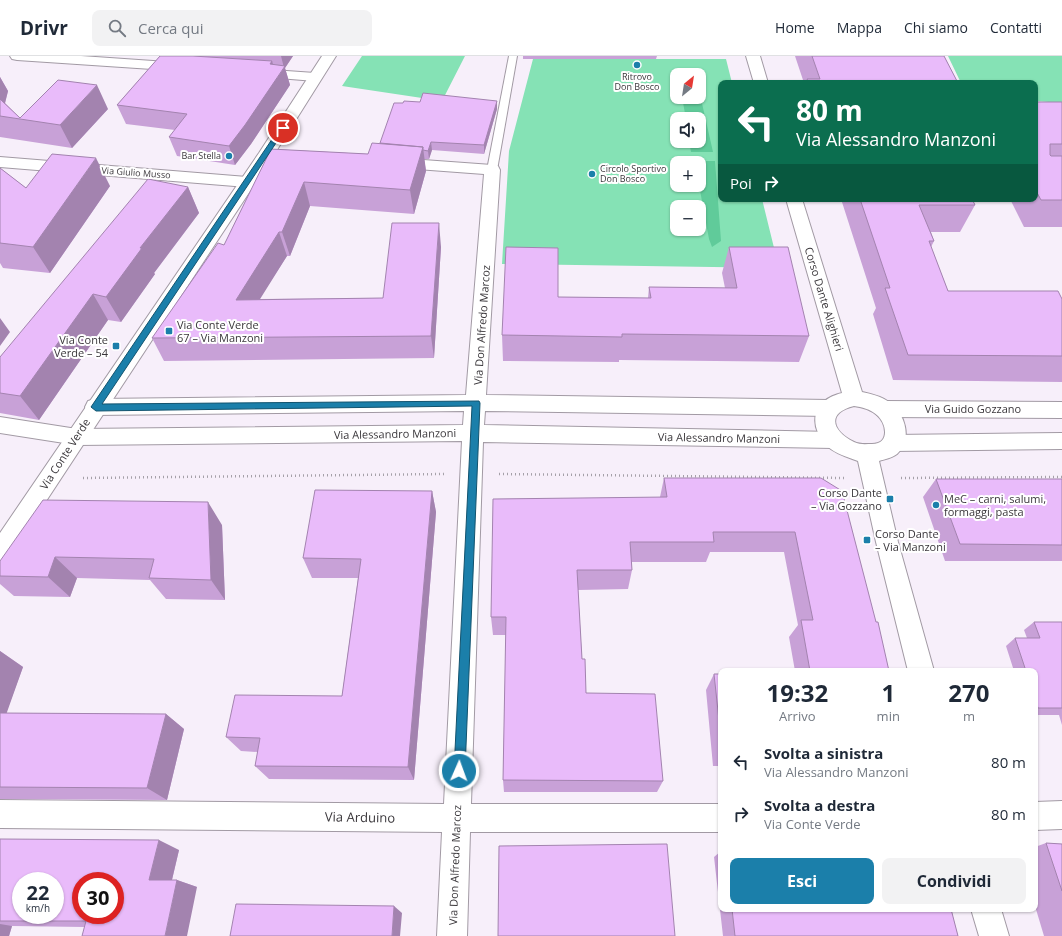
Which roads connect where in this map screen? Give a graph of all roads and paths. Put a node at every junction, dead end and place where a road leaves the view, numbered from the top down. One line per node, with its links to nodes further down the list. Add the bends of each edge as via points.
1 (17, 56): 5 (street)
2 (329, 56): 7 (street, Via Conte Verde)
3 (513, 56): 11 (lane)
4 (753, 56): 8 (street)
5 (197, 68)
6 (244, 72): 7 (street)
7 (315, 76): 12 (street, Via Conte Verde, via 275,154)
8 (760, 80)
9 (0, 162): 12 (street, Via Giulio Musso)
10 (383, 162): 11 (street)
11 (492, 170): 15 (street, Via Don Alfredo Marcoz)
12 (248, 182): 16 (street, Via Conte Verde)
13 (795, 202): 14 (street, Corso Dante Alighieri)
14 (854, 398): 17 (street, via 835,402); 18 (street, via 874,403)
15 (476, 403): 16 (street); 17 (street); 21 (street, Via Don Alfredo Marcoz)
16 (96, 407): 22 (street, Via Conte Verde)
17 (829, 408): 23 (street, via 824,423)
18 (884, 409): 19 (street, Via Guido Gozzano); 25 (street, via 896,426 897,435)
19 (1062, 410)
20 (0, 425): 22 (street, Via Alessandro Manzoni)
21 (473, 433): 22 (street, Via Alessandro Manzoni); 23 (street, Via Alessandro Manzoni); 27 (street, Via Don Alfredo Marcoz)
22 (77, 437): 30 (street, Via Conte Verde)
23 (833, 440): 26 (street, via 854,452)
24 (1062, 441): 25 (street)
25 (893, 444): 26 (street, via 887,450)
26 (867, 454): 29 (street)
27 (472, 474): 29 (path); 30 (path); 36 (street, Via Don Alfredo Marcoz)
28 (1062, 477): 29 (path)
29 (872, 478): 32 (street)
30 (49, 479): 31 (street, Via Conte Verde)
31 (0, 552)
32 (920, 668)
33 (0, 814): 36 (street, Via Arduino)
34 (1062, 815): 35 (street)
35 (1038, 816)
36 (457, 818): 37 (street, Via Arduino); 39 (street, Via Don Alfredo Marcoz)
37 (718, 818)
38 (987, 912): 40 (street)
39 (452, 936)
40 (994, 936)

